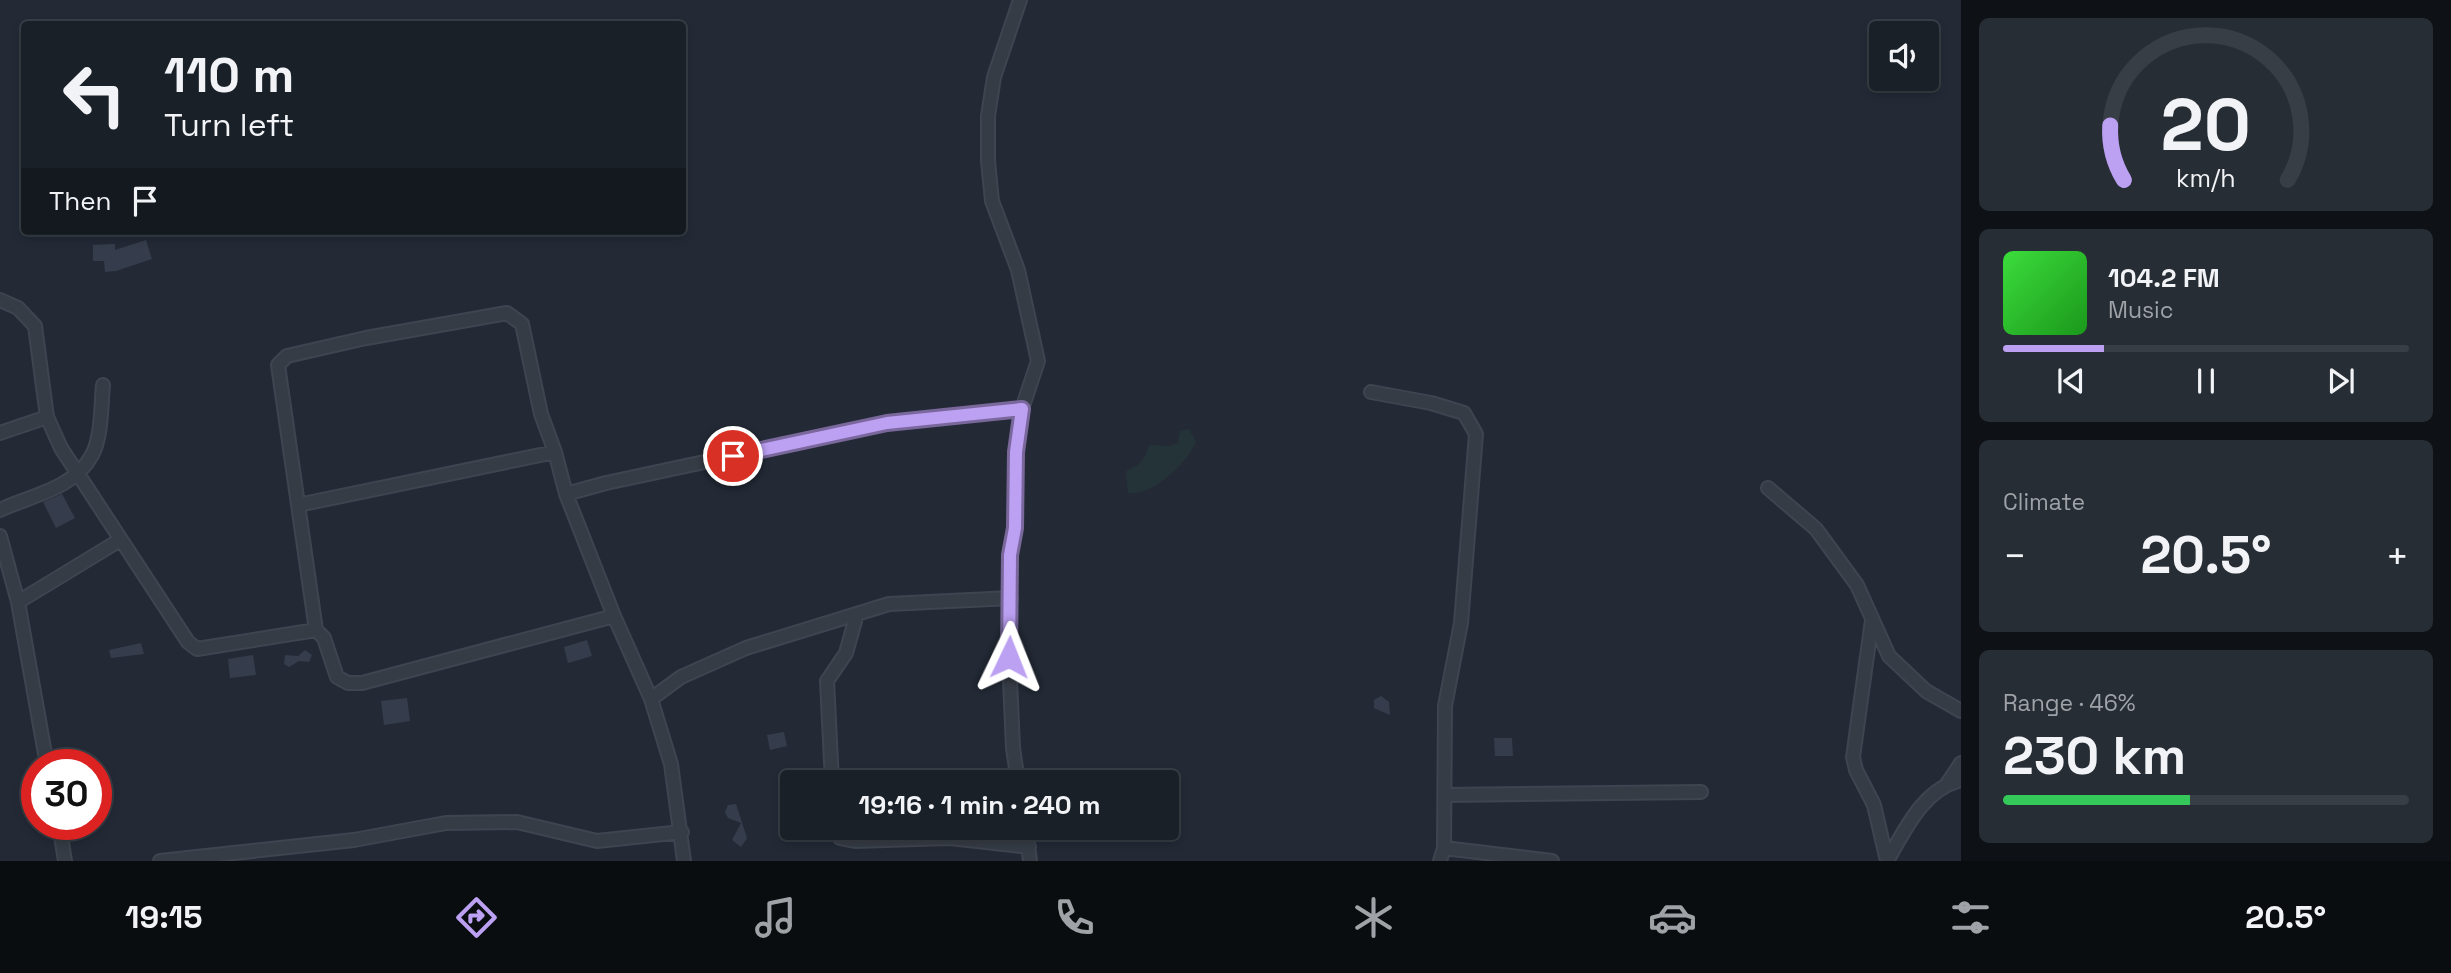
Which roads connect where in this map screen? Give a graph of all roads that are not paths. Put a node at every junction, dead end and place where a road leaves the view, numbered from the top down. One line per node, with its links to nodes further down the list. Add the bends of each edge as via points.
1 (1020, 0): 5 (street, via 993,77 988,161 992,201 1018,270 1038,361)
2 (0, 300): 6 (street, via 18,308 35,326)
3 (103, 385): 9 (street, via 93,454)
4 (1371, 392): 31 (street, via 1464,413 1476,434 1461,623 1445,706)
5 (1022, 409): 11 (street, via 887,423); 16 (street)
6 (47, 417): 7 (street); 9 (street)
7 (0, 433)
8 (555, 452): 11 (street); 12 (street); 12 (street, via 517,317 507,313 366,338 287,356 278,365)
9 (77, 475): 13 (street); 15 (street)
10 (1768, 488): 20 (street, via 1816,529 1857,585)
11 (566, 495): 19 (street)
12 (298, 505): 21 (street)
13 (0, 510)
14 (0, 536): 17 (street)
15 (121, 540): 17 (street); 21 (street, via 197,649)
16 (1010, 598): 18 (street, via 889,604); 27 (street)
17 (18, 602): 24 (street)
18 (857, 614): 22 (street, via 746,648 681,677); 26 (street, via 846,653 827,681)
19 (614, 616): 21 (street, via 348,683 337,677 324,638); 22 (street)
20 (1872, 619): 23 (street, via 1889,656 1926,691); 46 (street, via 1853,757 1874,805)
21 (316, 630)
22 (651, 699): 32 (street, via 671,764)
23 (1961, 711)
24 (44, 749)
25 (1961, 763): 29 (street)
26 (831, 770)
27 (1016, 770)
28 (1961, 780): 29 (street)
29 (1947, 784): 46 (street, via 1914,815)
30 (1700, 792): 31 (street)
31 (1445, 795): 39 (street)
32 (682, 832): 41 (street, via 597,841 517,822 446,823 354,840); 42 (street)
33 (62, 840): 40 (street)
34 (850, 840): 35 (street)
35 (887, 840)
36 (968, 840): 38 (street)
37 (1028, 840): 38 (street)
38 (1029, 847): 43 (street)
39 (1444, 848): 44 (street); 45 (street)
40 (65, 861)
41 (160, 861)
42 (684, 861)
43 (1030, 861)
44 (1440, 861)
45 (1552, 861)
46 (1887, 861)

